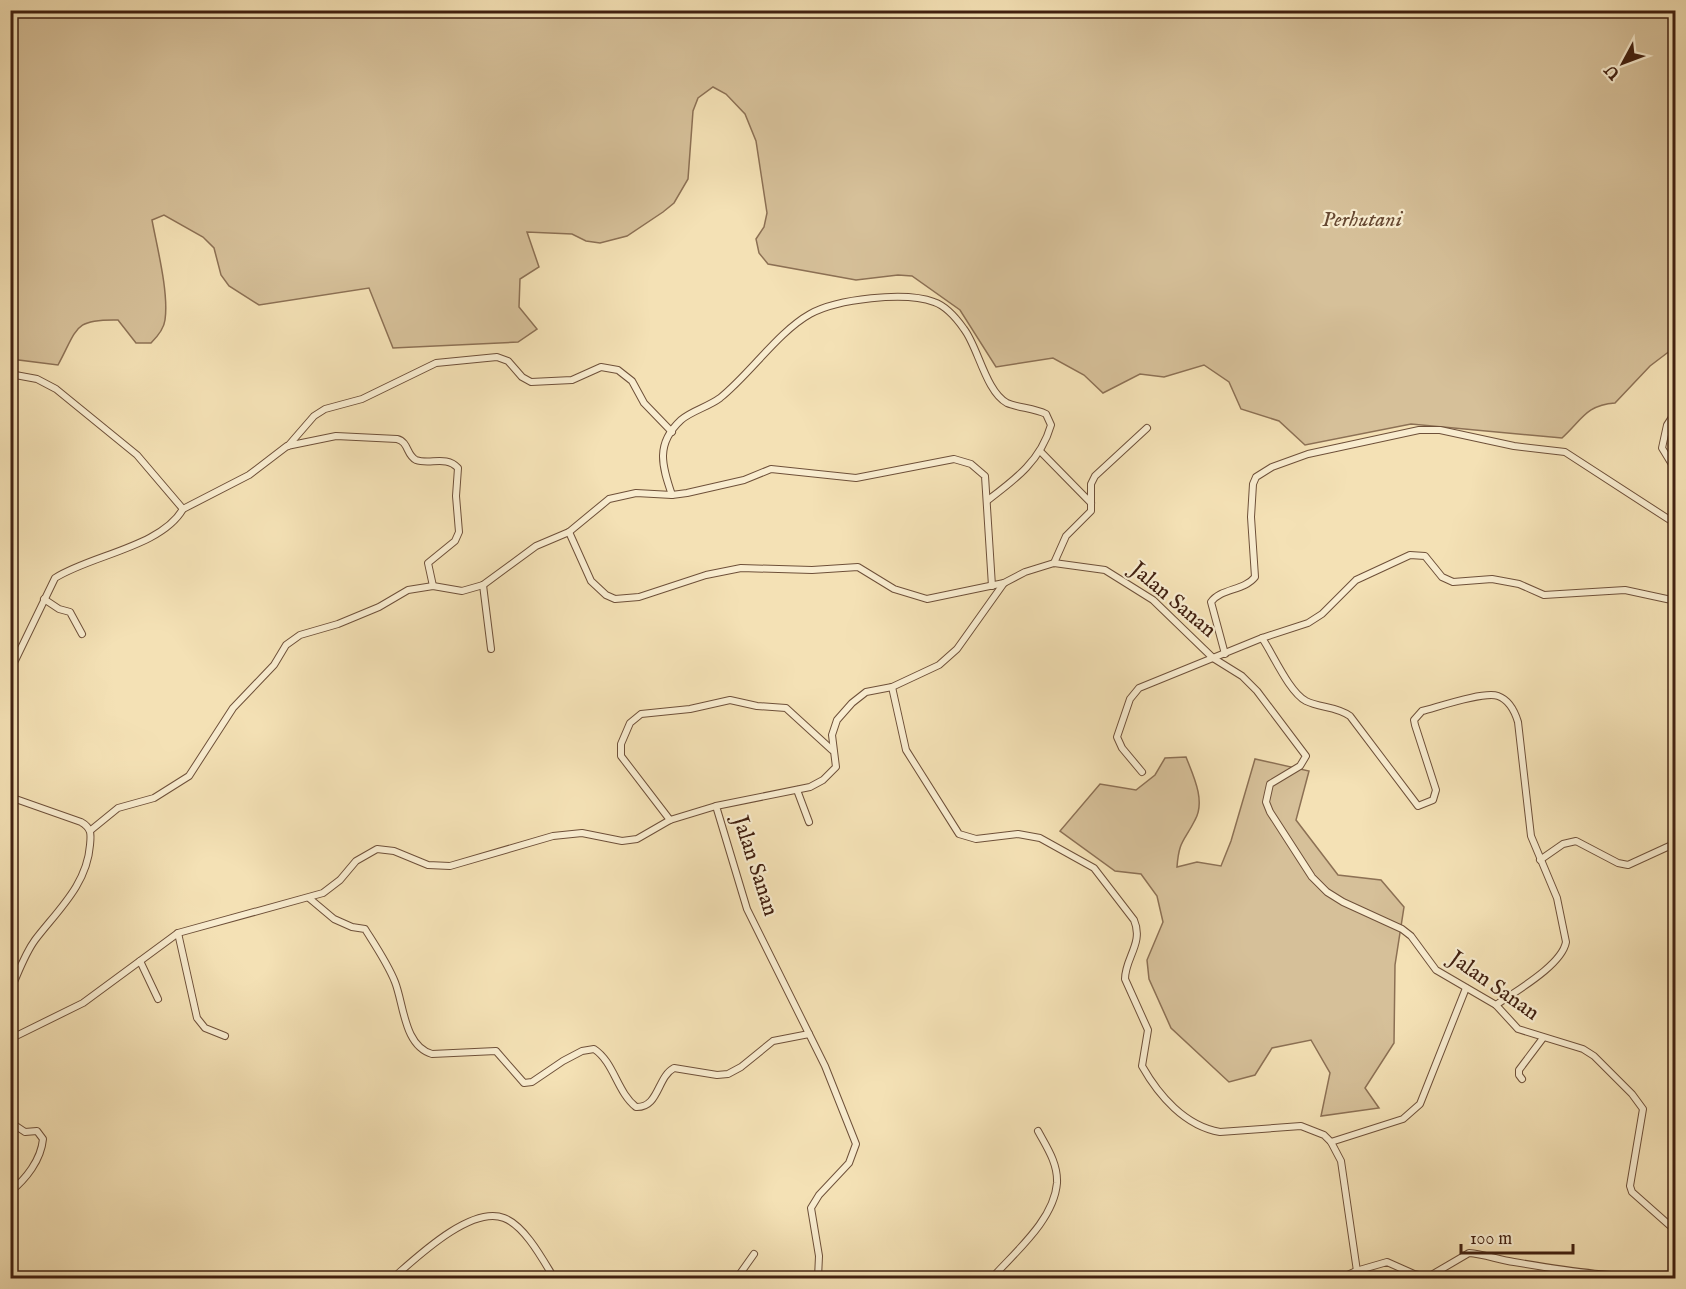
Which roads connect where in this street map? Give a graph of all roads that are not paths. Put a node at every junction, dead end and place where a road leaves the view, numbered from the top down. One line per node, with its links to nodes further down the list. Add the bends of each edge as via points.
1 (10, 374): 11 (street, via 37,379 56,389 137,454)
2 (1676, 411): 7 (street, via 1667,425 1662,448)
3 (1147, 428): 10 (street, via 1095,476 1091,484)
4 (672, 432): 5 (street, via 644,403 632,381 618,370 601,367 572,380 531,382 508,361 497,357 436,363 362,399 326,409 314,416); 6 (street, via 681,419 708,407 737,384 809,314 830,305 911,296 937,302 951,314 966,331 1004,401 1046,414 1051,425); 8 (street, via 663,442 663,470)
5 (287, 446): 11 (street, via 249,475); 17 (street, via 336,436 397,439 405,443 417,460 453,463 459,475 459,532 455,541 428,563)
6 (1040, 451): 9 (street, via 1020,476); 10 (street)
7 (1676, 471)
8 (672, 495): 9 (street, via 744,480 771,469 855,478 954,459 971,464 985,476); 13 (street, via 636,493 609,499)
9 (988, 500): 18 (street)
10 (1092, 504): 14 (street, via 1091,511 1066,536)
11 (183, 509): 19 (street, via 159,533 59,575)
12 (1676, 524): 24 (street, via 1576,458 1554,450 1430,429 1308,454 1262,472 1253,484 1255,577 1211,602)
13 (569, 532): 16 (street, via 536,546); 18 (street, via 591,581 615,599 639,597 741,568 858,567 894,589 927,599)
14 (1054, 563): 15 (street, Jalan Sanan); 25 (street, Jalan Sanan, via 1115,573 1153,600)
15 (1004, 583): 18 (street); 27 (street, Jalan Sanan, via 957,649 939,665)
16 (483, 585): 17 (street, via 462,591); 23 (street)
17 (433, 586): 35 (street, via 408,590 379,607 292,640 233,708 189,776 154,798 118,808)
18 (992, 586)
19 (44, 599): 21 (street, via 70,612); 26 (street)
20 (1676, 600): 22 (street, via 1625,590 1544,595 1519,584 1492,579 1453,582 1442,577 1425,556 1410,555 1356,580 1315,619)
21 (82, 634)
22 (1262, 638): 24 (street); 37 (street, via 1296,693 1308,702 1336,708 1350,716 1418,806 1432,800 1436,790 1415,725 1417,715 1489,695 1507,702 1518,722 1528,824)
23 (491, 649)
24 (1225, 654): 25 (street)
25 (1213, 658): 29 (street, via 1145,684 1130,699 1117,737); 41 (street, Jalan Sanan, via 1257,691 1306,756 1300,766 1270,784 1266,802 1312,878 1343,902 1402,928 1436,970)
26 (10, 671)
27 (892, 687): 28 (street, Jalan Sanan, via 866,692 852,703 837,720); 52 (street, via 906,750 959,834 976,839 1018,834 1040,838 1094,868 1134,920 1137,945 1125,979 1148,1030 1142,1066 1177,1111 1208,1130 1301,1126)
28 (832, 750): 30 (street, Jalan Sanan, via 837,764 832,771 817,784); 33 (street, via 783,706 730,700 641,714 630,723 621,744 621,756)
29 (1142, 772)
30 (797, 790): 32 (street, Jalan Sanan); 34 (street)
31 (10, 797): 35 (street, via 81,822)
32 (716, 806): 33 (street); 45 (street, Jalan Sanan, via 747,909)
33 (670, 820): 38 (street, via 630,841 582,833 553,836 450,866 428,865 394,851 377,849 356,861 331,888)
34 (809, 822)
35 (91, 830): 42 (street, via 90,856 84,873 34,941)
36 (1676, 843): 37 (street, via 1628,865 1576,841 1563,844)
37 (1540, 860): 44 (street, via 1557,898 1565,949 1554,963)
38 (309, 898): 39 (street); 45 (street, via 334,919 364,929 395,981 411,1036 418,1046 432,1054 496,1051 524,1083 582,1051 594,1049 602,1056 623,1095 641,1108 651,1101 674,1068 728,1074 773,1041)
39 (178, 933): 40 (street); 46 (street, via 196,1018 205,1028)
40 (140, 961): 43 (street); 48 (street, via 83,1004)
41 (1466, 988): 44 (street, Jalan Sanan); 52 (street, via 1420,1104 1403,1119)
42 (10, 991)
43 (158, 999)
44 (1497, 1005): 47 (street, Jalan Sanan, via 1518,1029)
45 (809, 1034): 61 (street, Jalan Sanan, via 856,1144 849,1164 811,1208 819,1256)
46 (225, 1036)
47 (1543, 1038): 49 (street, via 1519,1070); 54 (street, Jalan Sanan, via 1594,1056 1640,1103 1643,1109 1630,1186 1637,1198)
48 (10, 1039)
49 (1522, 1079)
50 (10, 1122): 53 (street, via 25,1132 37,1131 42,1148 28,1175)
51 (1038, 1131): 62 (street, via 1055,1168 1054,1194 1036,1228)
52 (1331, 1142): 56 (street, via 1341,1161)
53 (10, 1192)
54 (1676, 1231)
55 (753, 1254): 60 (street)
56 (1356, 1271): 57 (street, via 1392,1262 1428,1277 1469,1253 1621,1276); 63 (street); 64 (street)
57 (1676, 1274)
58 (393, 1278): 59 (street, via 458,1228 494,1215 506,1218 519,1229)
59 (554, 1278)
60 (736, 1278)
61 (818, 1278)
62 (993, 1278)
63 (1341, 1278)
64 (1358, 1278)

